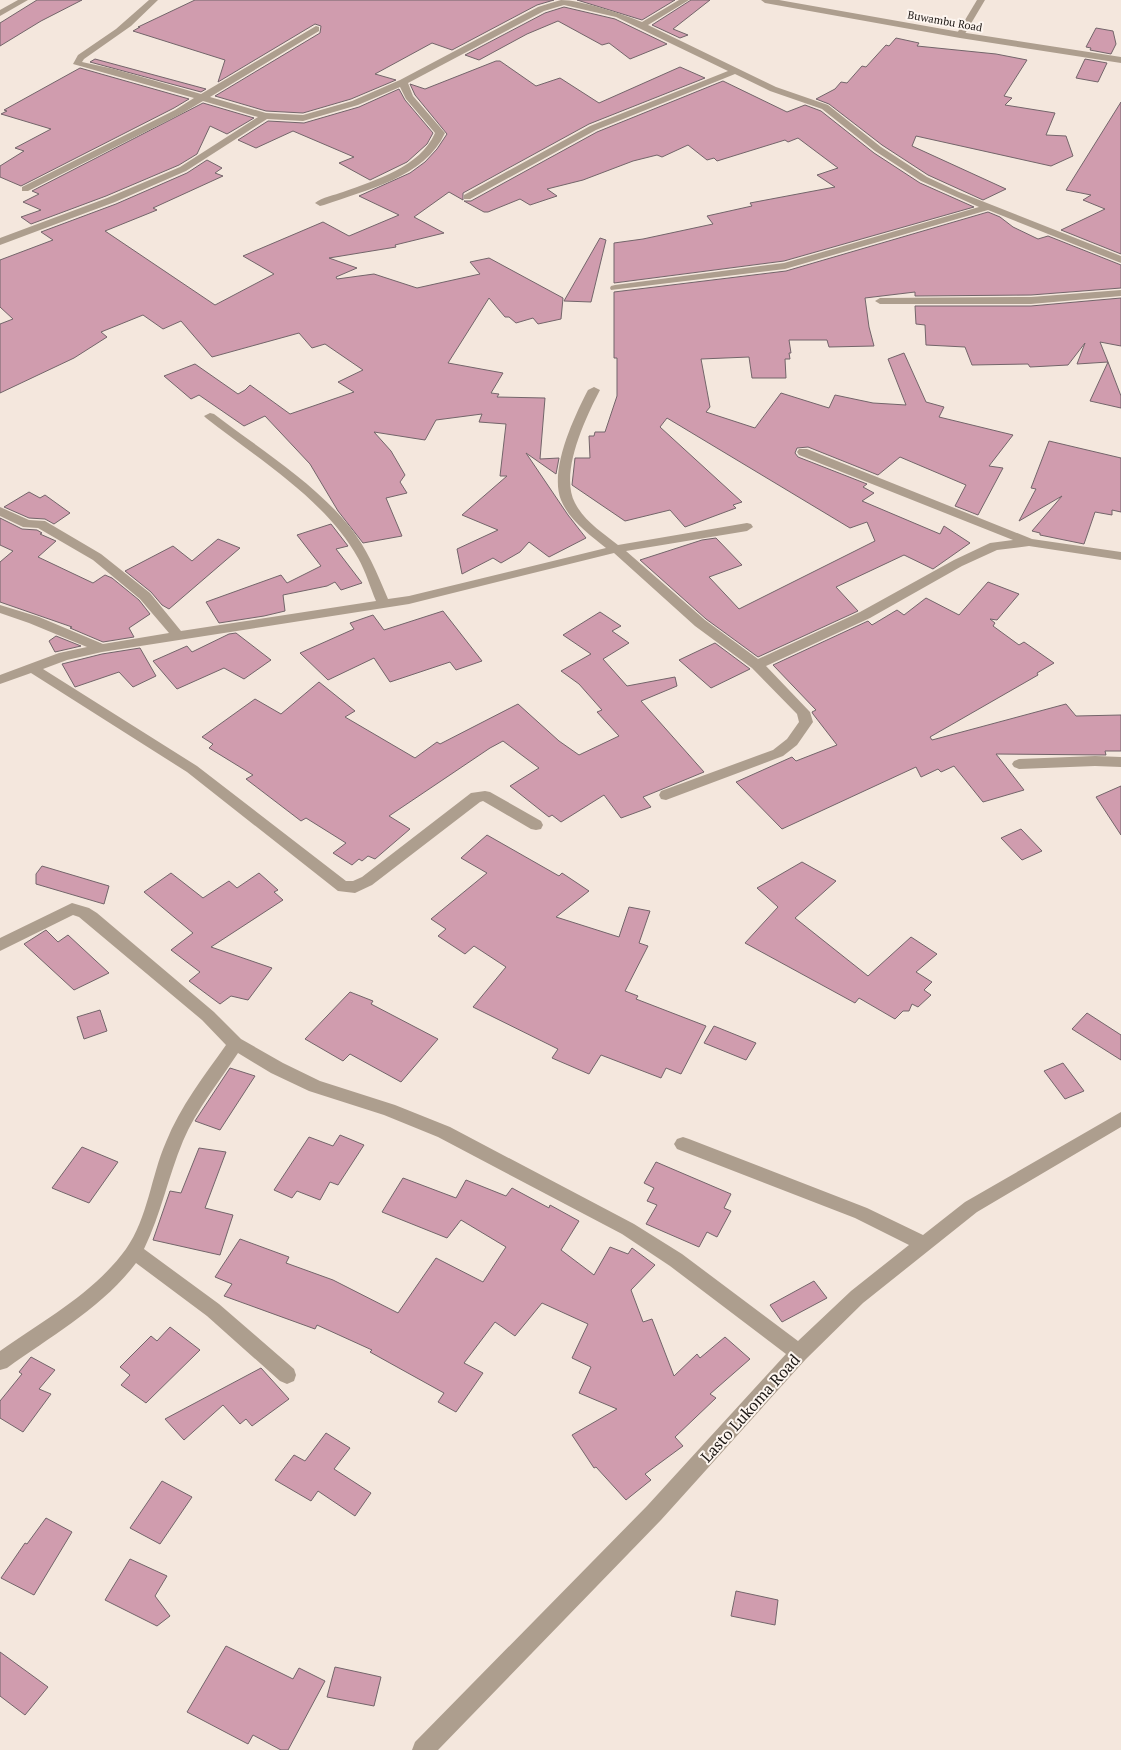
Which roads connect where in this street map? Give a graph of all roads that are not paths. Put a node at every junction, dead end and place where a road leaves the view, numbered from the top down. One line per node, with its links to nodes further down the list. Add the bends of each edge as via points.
1 (24, 0): 6 (street)
2 (154, 0): 13 (street, via 134,22 77,64)
3 (685, 0): 7 (street)
4 (765, 0): 9 (street, Buwambu Road)
5 (981, 0): 9 (street)
6 (0, 13)
7 (642, 25): 11 (street); 12 (street, via 575,3 553,4)
8 (316, 29): 13 (street)
9 (960, 35): 10 (street, Buwambu Road)
10 (1121, 60)
11 (735, 71): 16 (street, via 593,128); 18 (street, via 824,107 911,171)
12 (403, 82): 14 (street, via 355,103 315,115 288,119); 17 (street, via 416,106 440,133 439,142 422,158 395,174)
13 (203, 98): 14 (street); 15 (street)
14 (264, 116): 19 (street, via 183,169)
15 (24, 189)
16 (467, 198)
17 (320, 203)
18 (989, 208): 20 (street); 21 (street, via 785,266)
19 (0, 242)
20 (1121, 260)
21 (615, 288)
22 (1121, 293): 23 (street, via 1022,302)
23 (880, 301)
24 (594, 390): 30 (street, via 582,410 572,440 563,486 566,499 584,524)
25 (210, 416): 32 (street, via 294,481 344,528 365,559)
26 (803, 452): 29 (street)
27 (0, 510): 34 (street, via 18,522 41,524 97,557 146,596)
28 (747, 527): 30 (street)
29 (1029, 542): 31 (street); 36 (street, via 985,550 865,615)
30 (616, 549): 32 (street); 36 (street, via 700,624)
31 (1121, 556)
32 (384, 604): 34 (street)
33 (0, 609): 35 (street)
34 (178, 636): 35 (street)
35 (102, 648): 37 (street)
36 (757, 665): 41 (street, via 803,712 806,722 802,729 778,753)
37 (31, 667): 38 (street); 42 (street, via 192,769 343,886 355,887 367,881 476,797 485,796)
38 (0, 680)
39 (1121, 762): 40 (street)
40 (1019, 764)
41 (666, 795)
42 (536, 825)
43 (0, 945): 44 (street, via 72,909 84,912 208,1016)
44 (235, 1044): 48 (street, via 188,1114 174,1142 147,1225); 49 (street, via 315,1086 444,1132 628,1229 676,1260)
45 (1121, 1119): 47 (street, Lasto Lukoma Road, via 972,1207)
46 (683, 1144): 47 (street, via 861,1214)
47 (924, 1244): 49 (street, Lasto Lukoma Road, via 857,1297)
48 (134, 1252): 50 (street, via 118,1274 96,1294); 51 (street, via 213,1310)
49 (799, 1353): 52 (street, Lasto Lukoma Road, via 654,1513)
50 (0, 1362)
51 (288, 1375)
52 (423, 1750)

